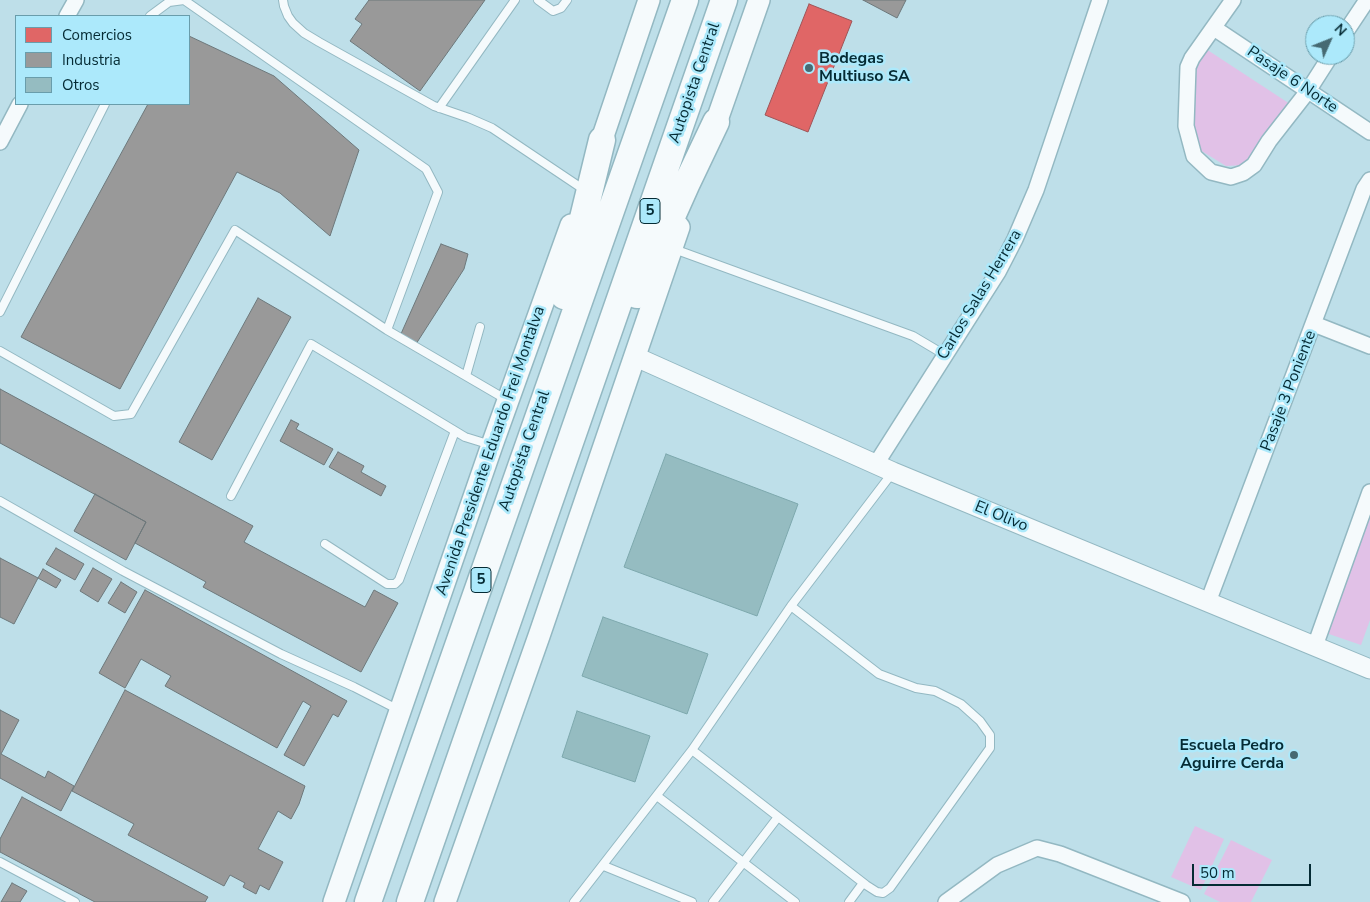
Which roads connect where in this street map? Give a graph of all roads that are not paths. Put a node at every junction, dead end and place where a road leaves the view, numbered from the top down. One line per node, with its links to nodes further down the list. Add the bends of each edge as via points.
1 (76, 0): 13 (street)
2 (283, 0): 21 (lane, via 288,16 304,33)
3 (515, 0): 21 (lane)
4 (538, 0): 5 (lane, via 557,11)
5 (567, 0)
6 (649, 0): 24 (main road, Avenida Presidente Eduardo Frei Montalva)
7 (685, 0): 39 (highway, Autopista Central / 5)
8 (724, 0): 40 (highway, Autopista Central / 5)
9 (759, 0): 22 (main road)
10 (1100, 0): 35 (street, Carlos Salas Herrera, via 1023,222 998,272)
11 (1233, 0): 16 (street)
12 (1367, 0): 15 (street)
13 (68, 15)
14 (151, 15): 32 (lane, via 169,2 184,0 426,169 438,192)
15 (1355, 18)
16 (1214, 28): 18 (street, Pasaje 6 Norte); 18 (street, via 1188,67 1186,126 1194,156 1211,172 1230,177 1243,174 1254,165)
17 (1325, 65): 18 (street)
18 (1308, 91): 23 (street, Pasaje 6 Norte)
19 (19, 105): 25 (street)
20 (104, 105): 29 (lane)
21 (439, 108): 27 (lane, via 492,128)
22 (716, 122): 28 (main road); 40 (highway)
23 (1370, 132)
24 (602, 140): 27 (main road, Avenida Presidente Eduardo Frei Montalva); 39 (highway)
25 (0, 142)
26 (1370, 180): 30 (street, Pasaje 3 Poniente)
27 (584, 189): 38 (main road, Avenida Presidente Eduardo Frei Montalva)
28 (672, 248): 35 (lane, via 913,336); 36 (main road)
29 (0, 312)
30 (1314, 324): 33 (street); 49 (street, Pasaje 3 Poniente)
31 (480, 327): 37 (lane)
32 (387, 330): 34 (lane, via 236,230 131,414 114,416); 37 (lane)
33 (1370, 346)
34 (0, 351)
35 (945, 355): 43 (street, Carlos Salas Herrera)
36 (636, 357): 43 (street, El Olivo); 66 (main road)
37 (466, 376): 38 (lane)
38 (509, 400): 42 (main road, Avenida Presidente Eduardo Frei Montalva)
39 (542, 402): 64 (highway, Autopista Central / 5)
40 (577, 422): 65 (highway, Autopista Central / 5)
41 (455, 431): 42 (lane); 46 (lane, via 311,344); 48 (lane, via 395,584 387,584)
42 (492, 446): 53 (main road, Avenida Presidente Eduardo Frei Montalva)
43 (876, 464): 44 (street, El Olivo)
44 (893, 472): 49 (street, El Olivo); 50 (lane)
45 (1370, 492): 51 (street)
46 (231, 496)
47 (0, 501): 53 (lane, via 122,571 281,654)
48 (325, 544)
49 (1208, 602): 51 (street, El Olivo)
50 (791, 606): 54 (lane); 60 (lane, via 879,674 916,688 936,691 961,704 980,721 990,736 990,748 890,888 883,893 877,892)
51 (1315, 646): 52 (street, El Olivo)
52 (1369, 666)
53 (401, 711): 63 (main road, Avenida Presidente Eduardo Frei Montalva)
54 (692, 750): 55 (lane); 56 (lane)
55 (657, 796): 58 (lane); 59 (lane)
56 (778, 816): 58 (lane); 60 (lane)
57 (0, 862): 62 (lane)
58 (744, 862): 69 (lane); 70 (lane)
59 (604, 866): 67 (lane); 68 (lane)
60 (862, 883): 71 (lane)
61 (1177, 901): 72 (street, via 1060,854 1037,848 997,865)
62 (75, 902)
63 (334, 902)
64 (368, 902)
65 (410, 902)
66 (445, 902)
67 (574, 902)
68 (692, 902)
69 (713, 902)
70 (795, 902)
71 (848, 902)
72 (947, 902)

